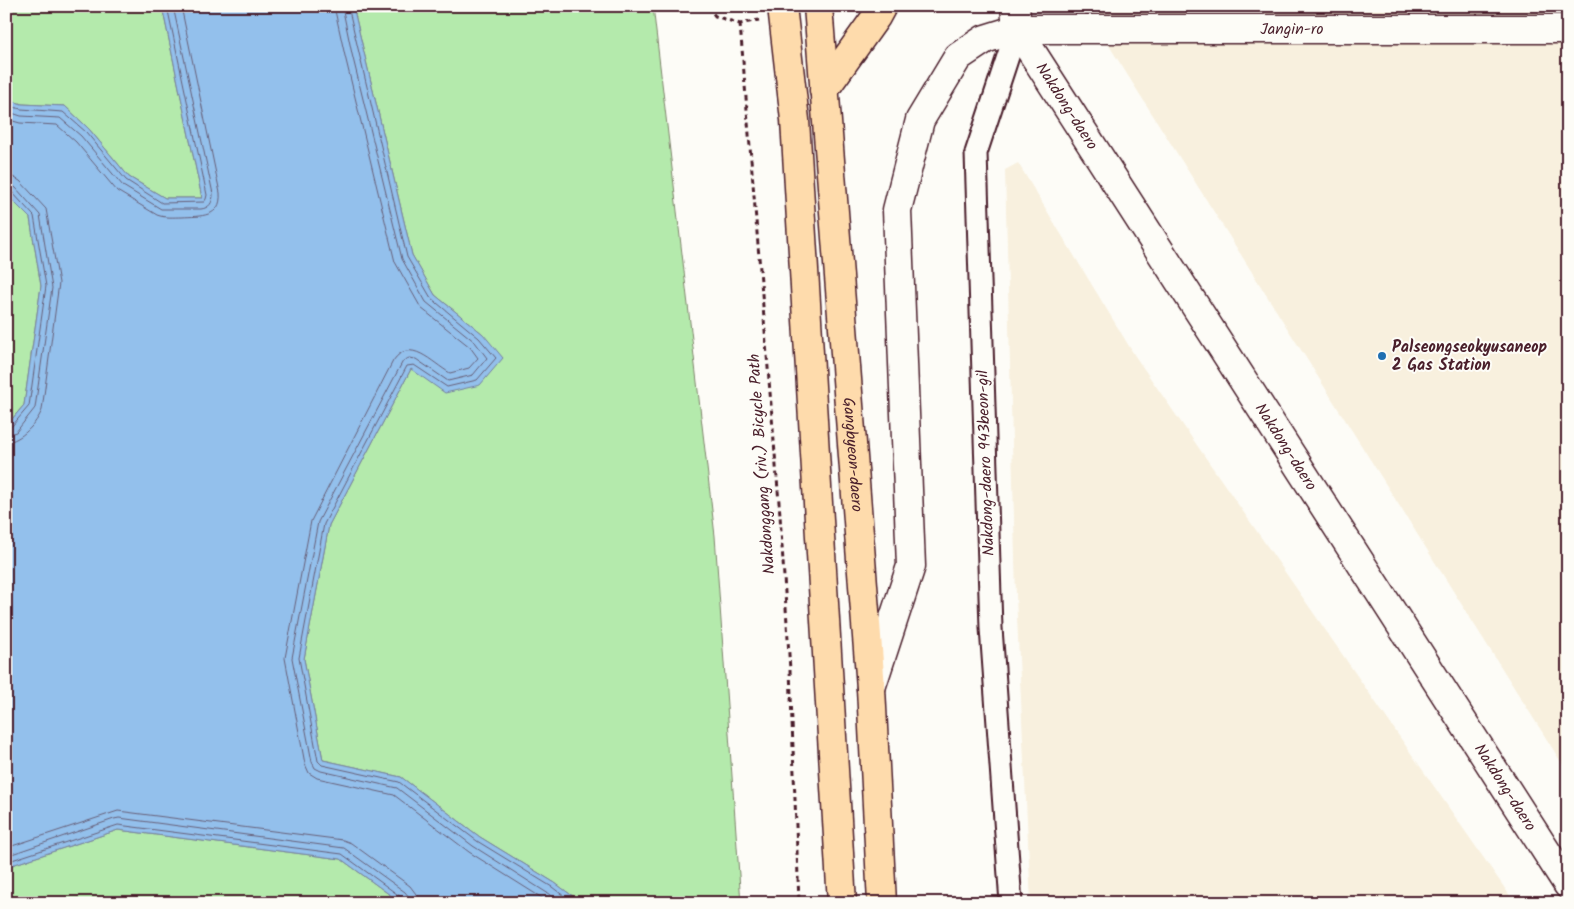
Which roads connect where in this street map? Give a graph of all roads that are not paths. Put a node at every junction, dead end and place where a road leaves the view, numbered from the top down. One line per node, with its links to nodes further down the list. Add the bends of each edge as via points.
1 (782, 6): 9 (highway, via 795,120)
2 (818, 6): 6 (highway, Gangbyeon-daero)
3 (882, 6): 6 (highway)
4 (1016, 18): 5 (main road, Jangin-ro); 7 (main road, Jangin-ro, via 958,57 920,120 897,210 911,566); 8 (main road, Nakdong-daero); 11 (street, Nakdong-daero 943beon-gil, via 976,153 991,628)
5 (1568, 29)
6 (824, 90): 7 (highway, Gangbyeon-daero)
7 (871, 688): 10 (highway, Gangbyeon-daero)
8 (1568, 885)
9 (842, 903)
10 (882, 903)
11 (1011, 903)

